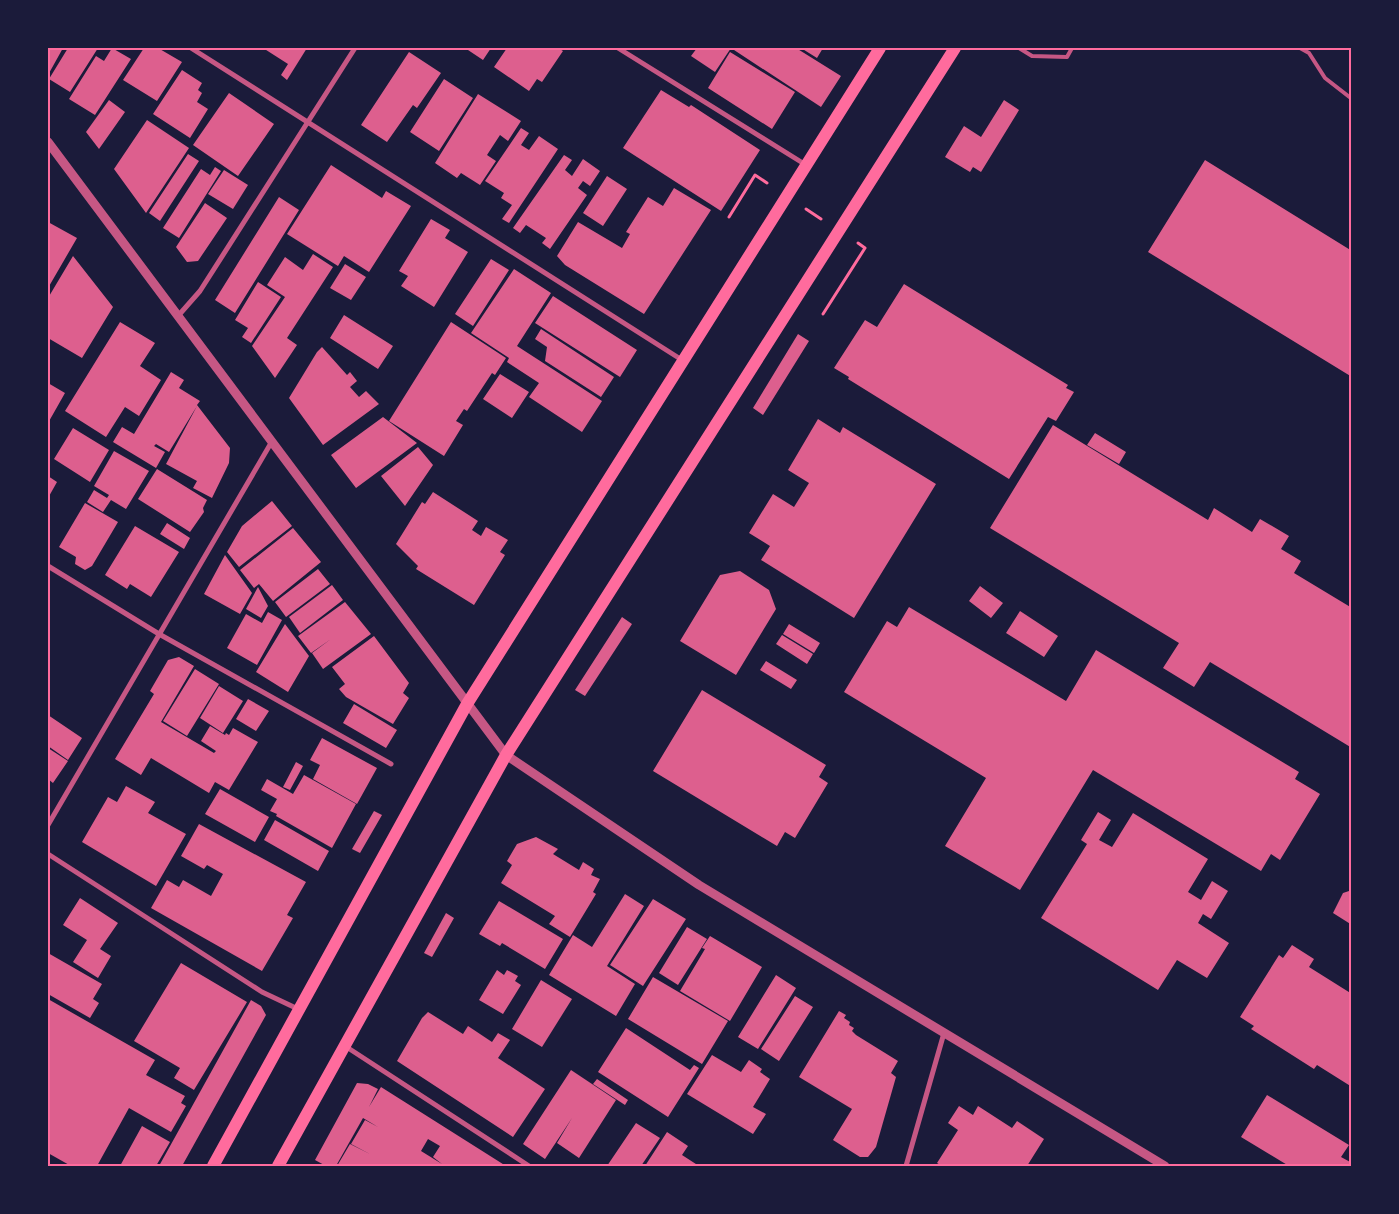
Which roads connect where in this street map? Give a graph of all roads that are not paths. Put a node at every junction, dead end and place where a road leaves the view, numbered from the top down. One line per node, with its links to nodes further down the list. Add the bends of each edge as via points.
1 (191, 48): 10 (street)
2 (355, 48): 10 (street)
3 (618, 48): 12 (street)
4 (880, 48): 12 (main road)
5 (955, 48): 19 (main road)
6 (1019, 48): 7 (lane, via 1032,56 1067,57)
7 (1072, 48)
8 (1300, 48): 9 (lane, via 1309,53 1325,78)
9 (1352, 99)
10 (310, 121): 13 (street, via 200,291); 14 (street)
11 (48, 146): 13 (street)
12 (806, 165): 14 (main road)
13 (177, 317): 15 (street)
14 (683, 361): 18 (main road)
15 (272, 444): 17 (street); 18 (street)
16 (48, 566): 17 (street)
17 (159, 634): 20 (street); 21 (street)
18 (467, 704): 19 (street); 23 (main road)
19 (506, 755): 24 (street, via 699,885); 25 (main road)
20 (391, 764)
21 (48, 825)
22 (48, 854): 23 (street, via 262,992)
23 (299, 1010): 27 (main road)
24 (944, 1033): 30 (street); 31 (street)
25 (345, 1046): 26 (street); 28 (main road)
26 (520, 1164): 29 (street)
27 (213, 1166)
28 (278, 1166)
29 (530, 1166)
30 (906, 1166)
31 (1165, 1166)

